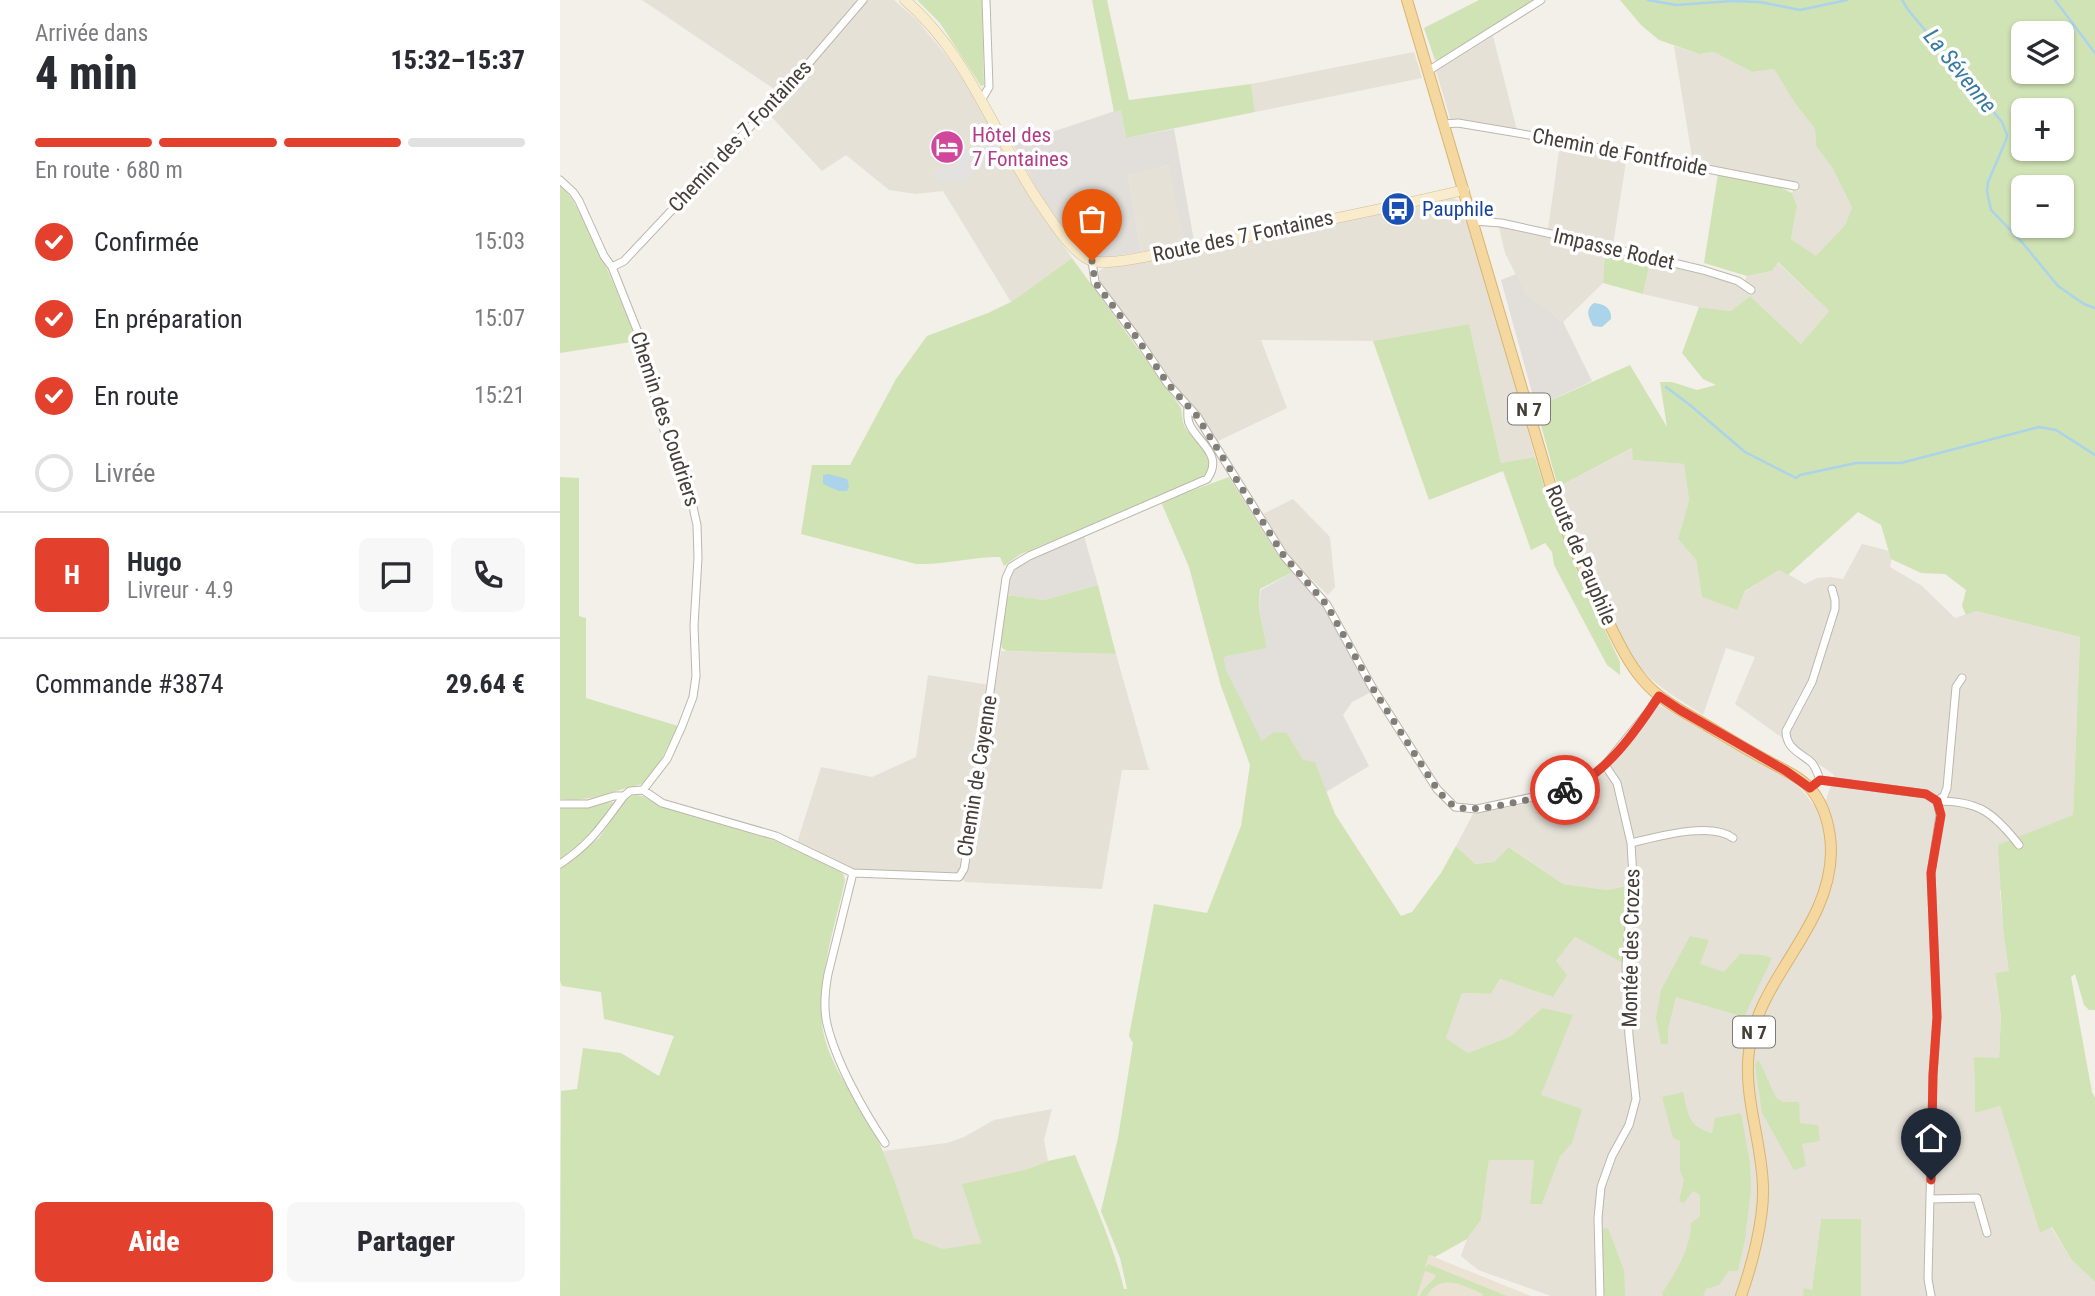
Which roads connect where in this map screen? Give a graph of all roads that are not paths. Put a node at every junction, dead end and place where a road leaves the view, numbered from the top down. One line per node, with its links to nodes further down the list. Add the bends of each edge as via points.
1 (863, 0): 14 (street, Chemin des 7 Fontaines, via 797,77 624,261)
2 (905, 0): 7 (street, via 947,45)
3 (986, 0): 7 (street, via 989,88)
4 (1407, 0): 6 (main road, Route de Pauphile / N 7)
5 (1541, 0): 6 (street)
6 (1428, 71): 8 (main road, Route de Pauphile / N 7)
7 (982, 99): 13 (street, via 1037,199 1078,253)
8 (1444, 124): 10 (street, Chemin de Fontfroide, via 1558,139); 11 (main road, Route de Pauphile / N 7)
9 (560, 180): 14 (street, Chemin des Coudriers, via 579,201)
10 (1795, 186)
11 (1464, 190): 12 (main road, Route de Pauphile / N 7); 13 (street, Route des 7 Fontaines, via 1162,253)
12 (1473, 220): 15 (street, Impasse Rodet, via 1703,270); 19 (main road, Route de Pauphile / N 7, via 1564,526 1625,656)
13 (1092, 261): 16 (street, via 1095,282)
14 (612, 267): 23 (street, Chemin des Coudriers, via 643,345 698,532 693,697 667,759)
15 (1751, 290)
16 (1188, 406): 20 (street, via 1284,556 1327,605 1372,687 1446,800 1466,809 1490,807 1570,789); 31 (street, Chemin de Cayenne, via 1189,424 1212,460 1207,479 1029,556 1011,568 1006,578 970,834 959,877)
17 (1832, 589): 21 (street, via 1835,609 1812,682 1786,731 1792,748 1814,765)
18 (1962, 678): 25 (street, via 1955,687 1947,788)
19 (1659, 696): 20 (street); 22 (main road, N 7)
20 (1605, 765): 28 (street, Montée des Crozes, via 1617,783)
21 (1820, 780): 22 (street); 25 (street, via 1926,794)
22 (1810, 788): 36 (main road, N 7, via 1828,824 1830,866 1820,907 1763,1007 1751,1040 1749,1083 1763,1188 1754,1253)
23 (643, 790): 24 (street); 31 (street, Chemin de Cayenne, via 662,803 776,836)
24 (624, 796): 26 (street); 30 (street, via 595,836)
25 (1937, 801): 29 (street, via 1959,801 1986,810); 33 (street, via 1941,815 1931,873 1937,1017)
26 (560, 804)
27 (1733, 838): 28 (street, via 1696,831)
28 (1631, 843): 35 (street, Montée des Crozes, via 1626,975 1636,1099 1601,1187)
29 (2018, 845)
30 (560, 864)
31 (853, 873): 32 (street, via 825,990 826,1022 833,1046)
32 (884, 1143)
33 (1930, 1199): 34 (street, via 1977,1198); 37 (street)
34 (1987, 1233)
35 (1600, 1296)
36 (1741, 1296)
37 (1931, 1296)

